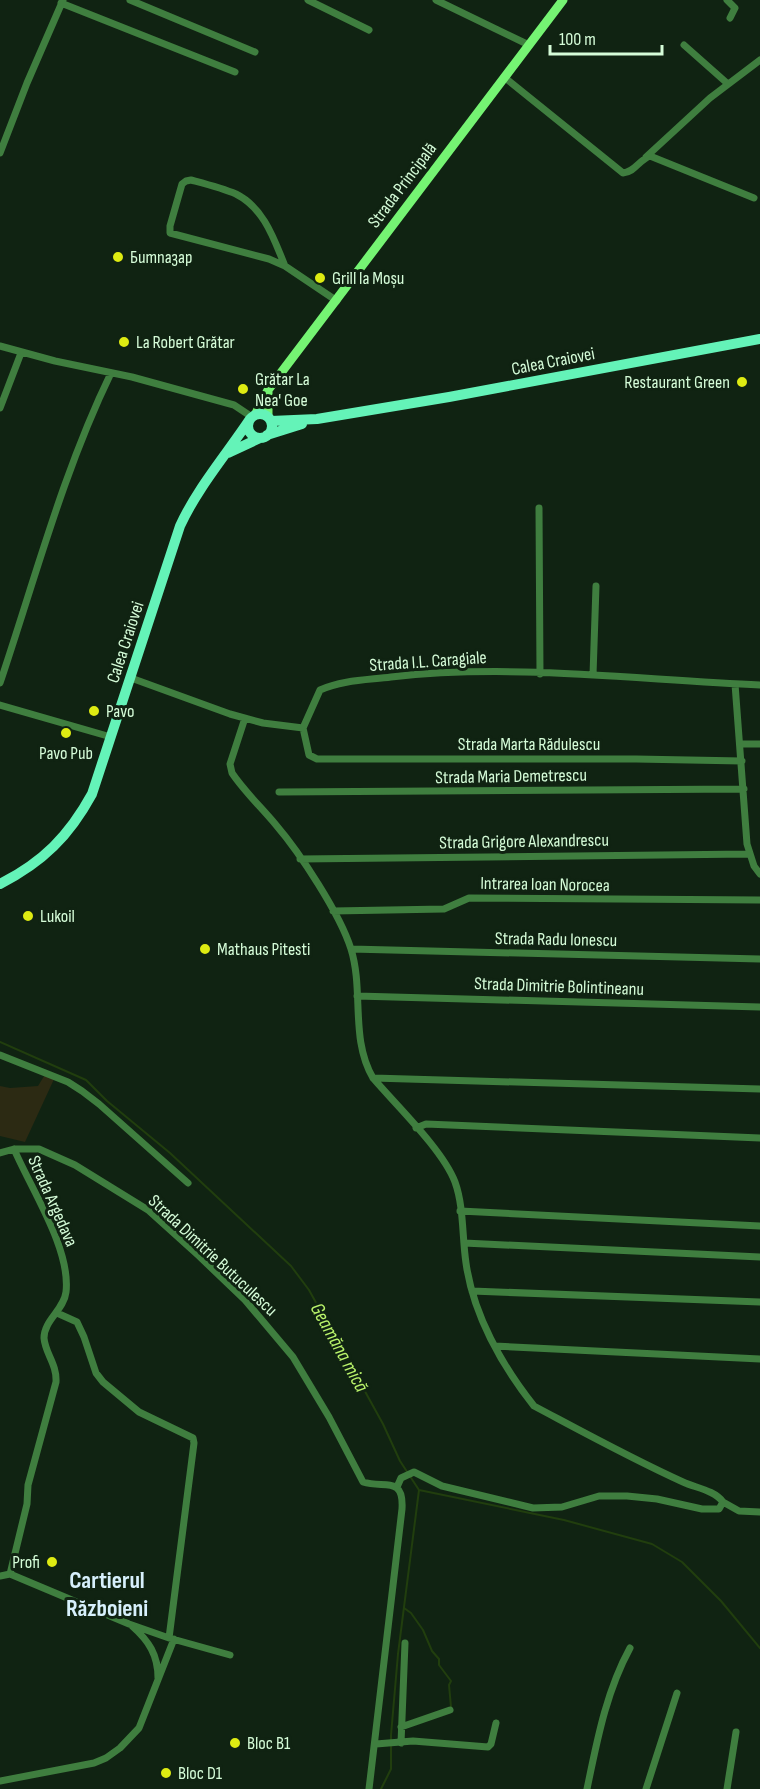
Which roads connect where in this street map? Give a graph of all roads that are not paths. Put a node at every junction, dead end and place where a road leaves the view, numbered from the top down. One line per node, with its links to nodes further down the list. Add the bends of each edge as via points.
1 (130, 0): 11 (street)
2 (308, 0): 8 (street)
3 (436, 0): 9 (street)
4 (563, 0): 9 (main road, Strada Principală)
5 (727, 0): 7 (street, via 735,9)
6 (62, 2): 13 (street); 16 (street)
7 (730, 18)
8 (369, 30)
9 (529, 45): 14 (main road, Strada Principală)
10 (684, 45): 15 (street)
11 (255, 52)
12 (760, 60): 15 (street)
13 (235, 72)
14 (504, 77): 17 (street, via 623,173 630,172); 20 (main road, Strada Principală)
15 (728, 84): 17 (street)
16 (0, 153)
17 (645, 158): 18 (street, via 650,156)
18 (754, 198)
19 (285, 266): 19 (street, via 268,227 246,200 191,180 182,184 170,233); 20 (street)
20 (337, 301): 25 (main road, Strada Principală)
21 (760, 339): 29 (main road, Calea Craiovei)
22 (0, 346): 23 (street)
23 (21, 353): 24 (street); 26 (street)
24 (111, 373): 27 (street, via 234,405); 37 (street, via 68,475)
25 (268, 390): 27 (main road, Strada Principală); 28 (main road)
26 (0, 408)
27 (252, 417): 28 (main road, via 264,414); 30 (main road, via 249,431); 31 (main road, Calea Craiovei)
28 (269, 419): 29 (main road, Calea Craiovei); 30 (main road, via 272,429)
29 (317, 419): 30 (main road, Calea Craiovei)
30 (263, 437): 31 (main road, Calea Craiovei)
31 (228, 453): 36 (main road, Calea Craiovei, via 198,492 180,526)
32 (539, 508): 34 (street)
33 (596, 586): 35 (street)
34 (540, 674): 35 (street, Strada I.L. Caragiale); 42 (street, Strada I.L. Caragiale, via 451,671 328,686 320,690)
35 (594, 675): 38 (street, Strada I.L. Caragiale)
36 (130, 678): 41 (street); 43 (main road, Calea Craiovei)
37 (0, 683)
38 (735, 684): 39 (street, Strada I.L. Caragiale); 44 (street)
39 (760, 685)
40 (0, 705): 43 (street)
41 (245, 718): 42 (street); 50 (street, via 230,764 232,773)
42 (303, 728): 46 (street, Strada Marta Rădulescu, via 309,755 317,759)
43 (111, 737): 52 (main road, Calea Craiovei, via 92,794 72,827 33,865)
44 (741, 744): 45 (street); 46 (street)
45 (760, 744)
46 (742, 761): 47 (street)
47 (744, 789): 48 (street, Strada Maria Demetrescu); 49 (street)
48 (279, 792)
49 (749, 854): 50 (street, Strada Grigore Alexandrescu); 51 (street)
50 (300, 859): 54 (street)
51 (760, 874)
52 (0, 885)
53 (760, 900): 54 (street, Intrarea Ioan Norocea, via 469,898 444,909)
54 (333, 911): 55 (street)
55 (351, 949): 56 (street, Strada Radu Ionescu); 57 (street)
56 (760, 959)
57 (357, 996): 58 (street, Strada Dimitrie Bolintineanu); 60 (street, via 360,1044)
58 (760, 1007)
59 (0, 1055): 66 (street, via 69,1082)
60 (373, 1078): 61 (street); 62 (street)
61 (760, 1089)
62 (416, 1128): 63 (street, via 426,1124); 67 (street, via 454,1180)
63 (760, 1138)
64 (14, 1149): 65 (street, Strada Dimitrie Butuculescu); 73 (street, Strada Argedava, via 60,1250 66,1291); 76 (street, Strada Dimitrie Butuculescu, via 39,1149 53,1154 148,1210 273,1331 329,1417 363,1482)
65 (0, 1153)
66 (188, 1184)
67 (460, 1211): 68 (street); 69 (street)
68 (760, 1226)
69 (464, 1243): 70 (street); 71 (street)
70 (760, 1257)
71 (472, 1291): 72 (street); 74 (street)
72 (760, 1302)
73 (57, 1313): 79 (street, Strada Argedava, via 44,1336 56,1382 28,1485); 82 (street, via 77,1322 102,1382 139,1412 193,1438)
74 (495, 1346): 75 (street); 77 (street, via 534,1406 630,1457 718,1495)
75 (760, 1359)
76 (397, 1487): 77 (street, via 401,1478 414,1472 442,1486 533,1508 562,1507 598,1496 657,1499 708,1510 719,1509); 93 (street, via 402,1509)
77 (723, 1502): 78 (street, via 739,1511)
78 (760, 1512)
79 (10, 1574): 80 (street); 81 (street)
80 (0, 1576)
81 (129, 1624): 82 (street); 86 (street, via 151,1646)
82 (172, 1638): 85 (street); 86 (street)
83 (405, 1643): 90 (street)
84 (630, 1648): 96 (street, via 602,1722)
85 (230, 1655)
86 (159, 1680): 94 (street, via 139,1728 106,1758)
87 (677, 1693): 97 (street)
88 (450, 1710): 90 (street)
89 (496, 1723): 92 (street, via 488,1747)
90 (401, 1727): 92 (street)
91 (736, 1732): 98 (street)
92 (398, 1743): 93 (street)
93 (379, 1744): 95 (street)
94 (0, 1781)
95 (369, 1789)
96 (587, 1789)
97 (646, 1789)
98 (727, 1789)

